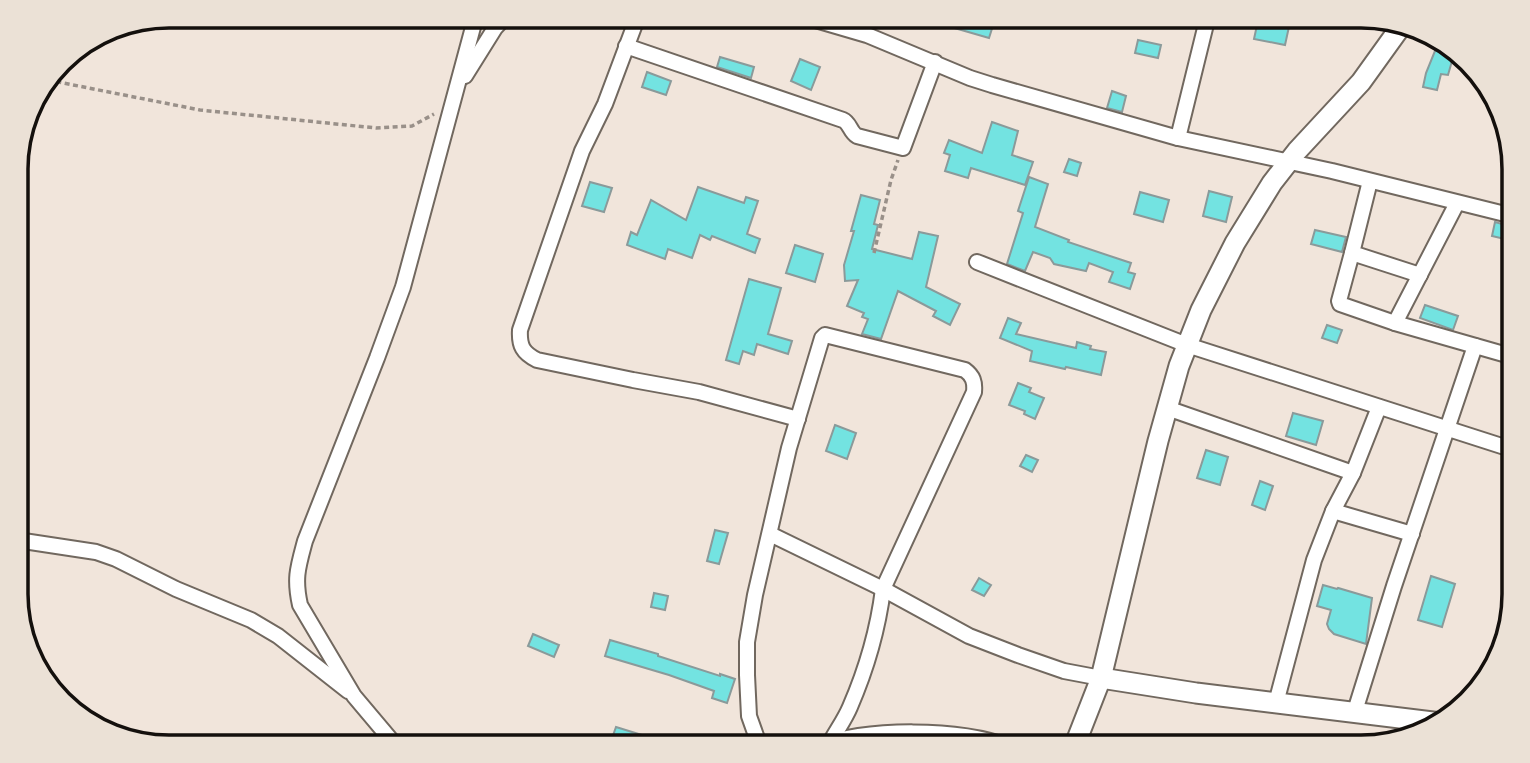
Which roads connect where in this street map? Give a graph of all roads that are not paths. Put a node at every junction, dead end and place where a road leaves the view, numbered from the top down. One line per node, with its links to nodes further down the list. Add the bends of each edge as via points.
1 (473, 28): 9 (street)
2 (495, 28): 9 (street)
3 (633, 28): 7 (street)
4 (843, 28): 8 (street)
5 (1205, 28): 10 (street)
6 (1396, 33): 11 (street, via 1349,96)
7 (626, 46): 8 (street, via 843,120 857,136 903,148); 24 (street, via 582,151 524,317 519,338 522,347 537,360 699,392)
8 (935, 62): 10 (street, via 992,85)
9 (455, 92): 34 (street, via 402,287 297,571 300,605)
10 (1178, 138): 11 (street)
11 (1287, 163): 12 (street); 19 (street, via 1235,243)
12 (1370, 181): 13 (street); 15 (street)
13 (1457, 203): 14 (street); 17 (street)
14 (1502, 213)
15 (1352, 253): 17 (street); 18 (street, via 1340,304)
16 (977, 262): 19 (street)
17 (1420, 275): 18 (street)
18 (1395, 323): 20 (street)
19 (1187, 345): 22 (street); 23 (street)
20 (1475, 346): 21 (street); 25 (street)
21 (1502, 354)
22 (1379, 407): 25 (street); 27 (street)
23 (1167, 408): 27 (street); 33 (street)
24 (798, 419): 29 (street); 32 (street, via 825,335 971,375 974,392)
25 (1447, 429): 26 (street); 30 (street)
26 (1502, 446)
27 (1353, 473): 28 (street)
28 (1333, 511): 30 (street); 35 (street, via 1314,560)
29 (770, 534): 32 (street); 39 (street, via 747,642 749,716)
30 (1412, 534): 36 (street)
31 (28, 542): 34 (street, via 117,559 251,620)
32 (883, 589): 33 (street, via 969,636 1064,671); 40 (street, via 880,616 860,680 849,709)
33 (1101, 678): 35 (street); 43 (street)
34 (354, 696): 38 (street)
35 (1276, 703): 36 (street)
36 (1355, 711): 37 (street)
37 (1422, 720)
38 (387, 735)
39 (756, 735)
40 (830, 735)
41 (869, 735): 42 (street)
42 (957, 735)
43 (1079, 735)

